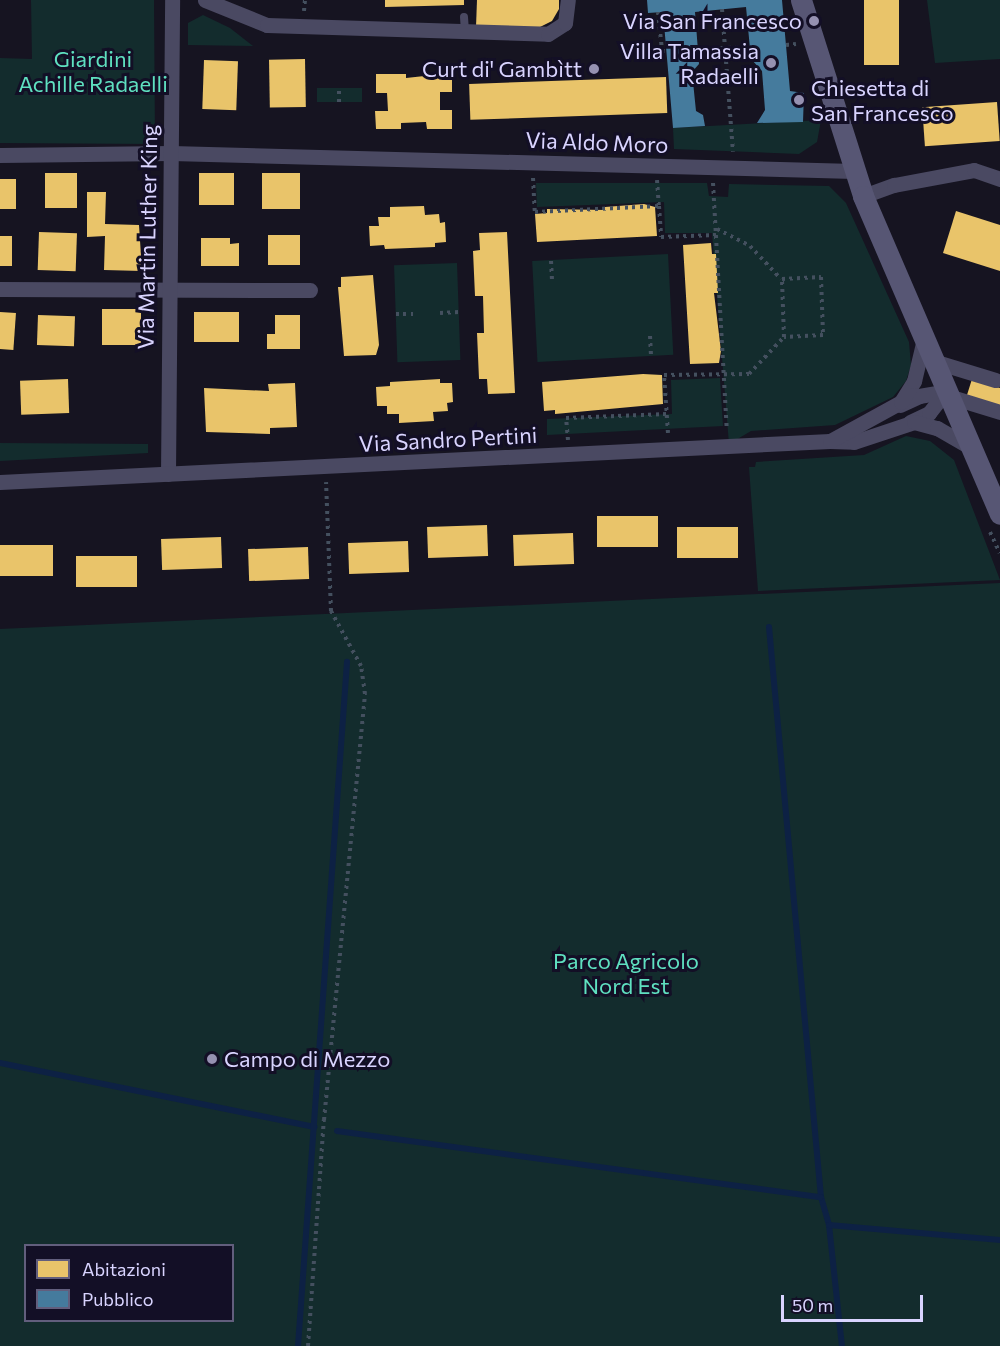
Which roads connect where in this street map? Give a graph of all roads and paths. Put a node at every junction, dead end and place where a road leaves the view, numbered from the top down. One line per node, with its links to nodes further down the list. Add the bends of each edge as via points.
1 (172, 0): 15 (street, Via Martin Luther King)
2 (205, 0): 8 (street, via 267,25)
3 (568, 0): 8 (street, via 565,23 551,34)
4 (801, 0): 21 (street)
5 (722, 9): 10 (path)
6 (658, 12): 12 (path, via 662,51)
7 (464, 16): 8 (lane)
8 (465, 33)
9 (750, 47): 10 (path)
10 (726, 48): 11 (path); 20 (path)
11 (698, 50)
12 (666, 51)
13 (339, 88): 14 (path)
14 (339, 102)
15 (171, 153): 16 (street, Via Aldo Moro); 17 (street, Via Aldo Moro); 31 (street, Via Martin Luther King)
16 (0, 155)
17 (532, 163): 18 (street, Via Aldo Moro); 24 (path, via 535,212)
18 (656, 166): 19 (street, Via Aldo Moro); 24 (path)
19 (712, 167): 20 (street, Via Aldo Moro); 25 (path)
20 (734, 168): 21 (street, Via Aldo Moro)
21 (854, 171): 23 (street)
22 (1000, 179): 23 (street, via 974,170 894,185)
23 (863, 196): 39 (street)
24 (659, 206): 26 (path, via 661,237)
25 (716, 229): 26 (path); 28 (path, via 750,246)
26 (716, 235): 42 (path)
27 (551, 261): 29 (path)
28 (782, 279): 38 (path); 38 (path, via 821,277 823,335)
29 (552, 281)
30 (0, 290): 31 (street)
31 (169, 290): 32 (street); 55 (street, Via Martin Luther King)
32 (310, 290)
33 (459, 312): 34 (path)
34 (440, 313)
35 (396, 314): 36 (path)
36 (413, 314)
37 (650, 336): 40 (path)
38 (784, 337): 42 (path, via 749,374)
39 (924, 339): 41 (street); 45 (street, Via Sandro Pertini, via 912,385)
40 (651, 357)
41 (933, 361): 43 (street); 44 (street)
42 (724, 375): 47 (path, via 664,375); 50 (path, via 728,434 746,434)
43 (995, 380)
44 (947, 394): 45 (street, Via Sandro Pertini, via 919,396); 46 (street); 48 (street, via 927,415); 51 (street)
45 (890, 410): 49 (street, Via Sandro Pertini)
46 (1000, 412)
47 (667, 414): 52 (path); 53 (path, via 566,418)
48 (901, 425): 49 (street, via 854,442); 51 (street, via 914,422 933,426)
49 (830, 441): 50 (street, Via Sandro Pertini)
50 (748, 448): 52 (street, Via Sandro Pertini)
51 (971, 448): 57 (street)
52 (669, 451): 53 (street, Via Sandro Pertini)
53 (569, 455): 54 (street, Via Sandro Pertini)
54 (325, 469): 55 (street, Via Sandro Pertini); 58 (path, via 331,611 361,666 365,694 324,1120)
55 (168, 474): 56 (street, Via Sandro Pertini)
56 (0, 482)
57 (1000, 514)
58 (308, 1346)

